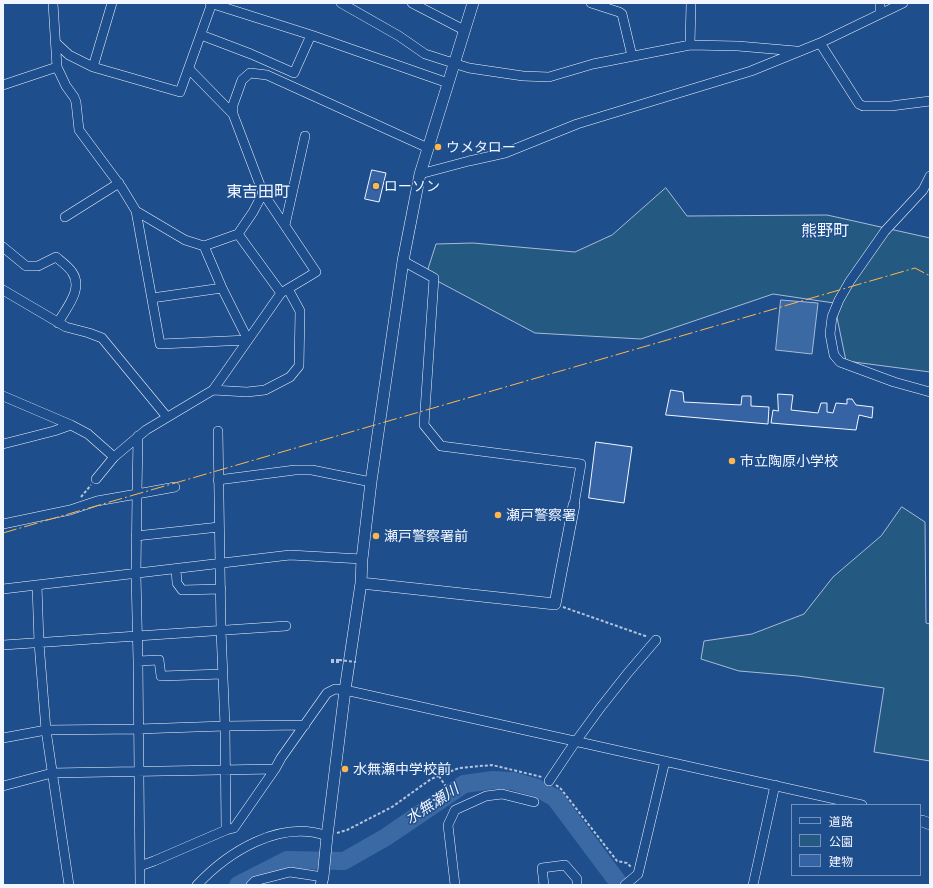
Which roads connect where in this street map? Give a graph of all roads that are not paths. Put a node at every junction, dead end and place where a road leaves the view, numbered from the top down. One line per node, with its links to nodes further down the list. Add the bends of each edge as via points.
1 (53, 3): 15 (street)
2 (112, 3): 22 (street)
3 (211, 3): 13 (street); 14 (street)
4 (341, 3): 20 (street, via 425,54)
5 (412, 3): 12 (street)
6 (472, 3): 12 (street)
7 (591, 3): 19 (street, via 622,14)
8 (692, 3): 17 (street)
9 (880, 3): 11 (street)
10 (903, 3): 11 (street)
11 (880, 14): 16 (street)
12 (464, 30): 20 (street)
13 (201, 35): 14 (street, via 294,74); 23 (street)
14 (311, 35): 24 (street)
15 (55, 42): 21 (street); 22 (street, via 70,55)
16 (820, 43): 18 (street); 26 (street, via 859,104 891,106)
17 (690, 45): 18 (street); 19 (street)
18 (801, 51): 30 (street, via 736,76 577,124 505,153)
19 (632, 56): 20 (street, via 549,77 523,76 469,68)
20 (454, 63): 24 (street)
21 (57, 67): 25 (street); 32 (street, via 76,102 79,130)
22 (93, 67): 23 (street, via 180,92)
23 (189, 69): 27 (street)
24 (448, 83): 29 (street)
25 (3, 85)
26 (930, 101)
27 (233, 114): 29 (street, via 233,105 242,80 250,74 267,75); 33 (street)
28 (305, 136): 36 (street)
29 (428, 148): 30 (street)
30 (420, 174): 40 (street)
31 (930, 176): 48 (street, via 923,190 885,231 850,281 832,317 830,334 834,355 840,362)
32 (119, 183): 34 (street); 35 (street)
33 (263, 193): 36 (street); 37 (street)
34 (136, 211): 38 (street, via 185,240); 44 (street)
35 (65, 217)
36 (286, 225): 42 (street, via 316,272)
37 (238, 234): 38 (street); 42 (street)
38 (204, 246): 41 (street)
39 (3, 247): 45 (street, via 26,266 38,266 56,257 71,270 76,292)
40 (403, 261): 58 (street); 61 (street, via 434,278 424,425 441,446 581,464)
41 (222, 288): 44 (street); 46 (street)
42 (285, 291): 46 (street); 47 (street, via 300,311 299,366 290,377 264,390)
43 (4, 293): 45 (street)
44 (152, 298): 46 (street, via 160,344)
45 (58, 323): 50 (street, via 102,338)
46 (248, 340): 47 (street)
47 (213, 390): 50 (street)
48 (930, 392)
49 (3, 396): 51 (street)
50 (167, 417): 53 (street)
51 (71, 425): 54 (street); 55 (street, via 88,434)
52 (218, 431): 57 (street)
53 (138, 436): 55 (street); 60 (street)
54 (3, 444)
55 (114, 458): 56 (street)
56 (96, 479)
57 (218, 480): 58 (street, via 312,470); 63 (street)
58 (371, 482): 65 (street)
59 (175, 487): 60 (street)
60 (137, 494): 62 (street); 64 (street)
61 (574, 505): 69 (street, via 556,604)
62 (3, 524)
63 (219, 527): 64 (street); 66 (street)
64 (136, 536): 68 (street)
65 (362, 559): 66 (street, via 290,554); 69 (street)
66 (220, 563): 67 (street); 71 (street)
67 (176, 569): 68 (street); 71 (street, via 176,584 182,590)
68 (136, 574): 70 (street); 75 (street)
69 (361, 583): 81 (street)
70 (37, 585): 72 (street); 77 (street)
71 (221, 589): 74 (street)
72 (3, 590)
73 (286, 626): 74 (street)
74 (221, 630): 75 (street); 80 (street)
75 (138, 636): 77 (street); 79 (street)
76 (656, 640): 87 (street, via 622,679)
77 (39, 643): 78 (street); 85 (street)
78 (3, 645)
79 (138, 661): 80 (street, via 159,660 161,676); 84 (street)
80 (223, 674): 83 (street)
81 (345, 690): 82 (street, via 334,689 327,693); 87 (street); 99 (street)
82 (305, 725): 83 (street); 89 (street)
83 (225, 726): 84 (street); 91 (street)
84 (138, 729): 85 (street); 90 (street)
85 (46, 730): 86 (street); 92 (street)
86 (3, 738)
87 (575, 741): 88 (street); 93 (street)
88 (665, 761): 94 (street); 109 (street, via 638,874)
89 (275, 769): 91 (street); 98 (street, via 234,828)
90 (138, 771): 91 (street); 92 (street); 100 (street)
91 (225, 771): 98 (street)
92 (52, 773): 95 (street); 102 (street)
93 (549, 781)
94 (776, 785): 97 (street); 110 (street)
95 (3, 786)
96 (534, 802): 106 (street, via 502,794 486,796 455,810 448,825)
97 (858, 804)
98 (226, 830): 100 (street)
99 (327, 836): 101 (street); 104 (street, via 305,831 280,833 264,838 239,851)
100 (140, 866): 103 (street)
101 (322, 881): 105 (street, via 290,872 255,881)
102 (69, 885)
103 (140, 885)
104 (197, 885)
105 (251, 885)
106 (455, 885)
107 (544, 885): 108 (street, via 542,868 565,865 577,879)
108 (577, 885)
109 (625, 885)
110 (752, 885)

